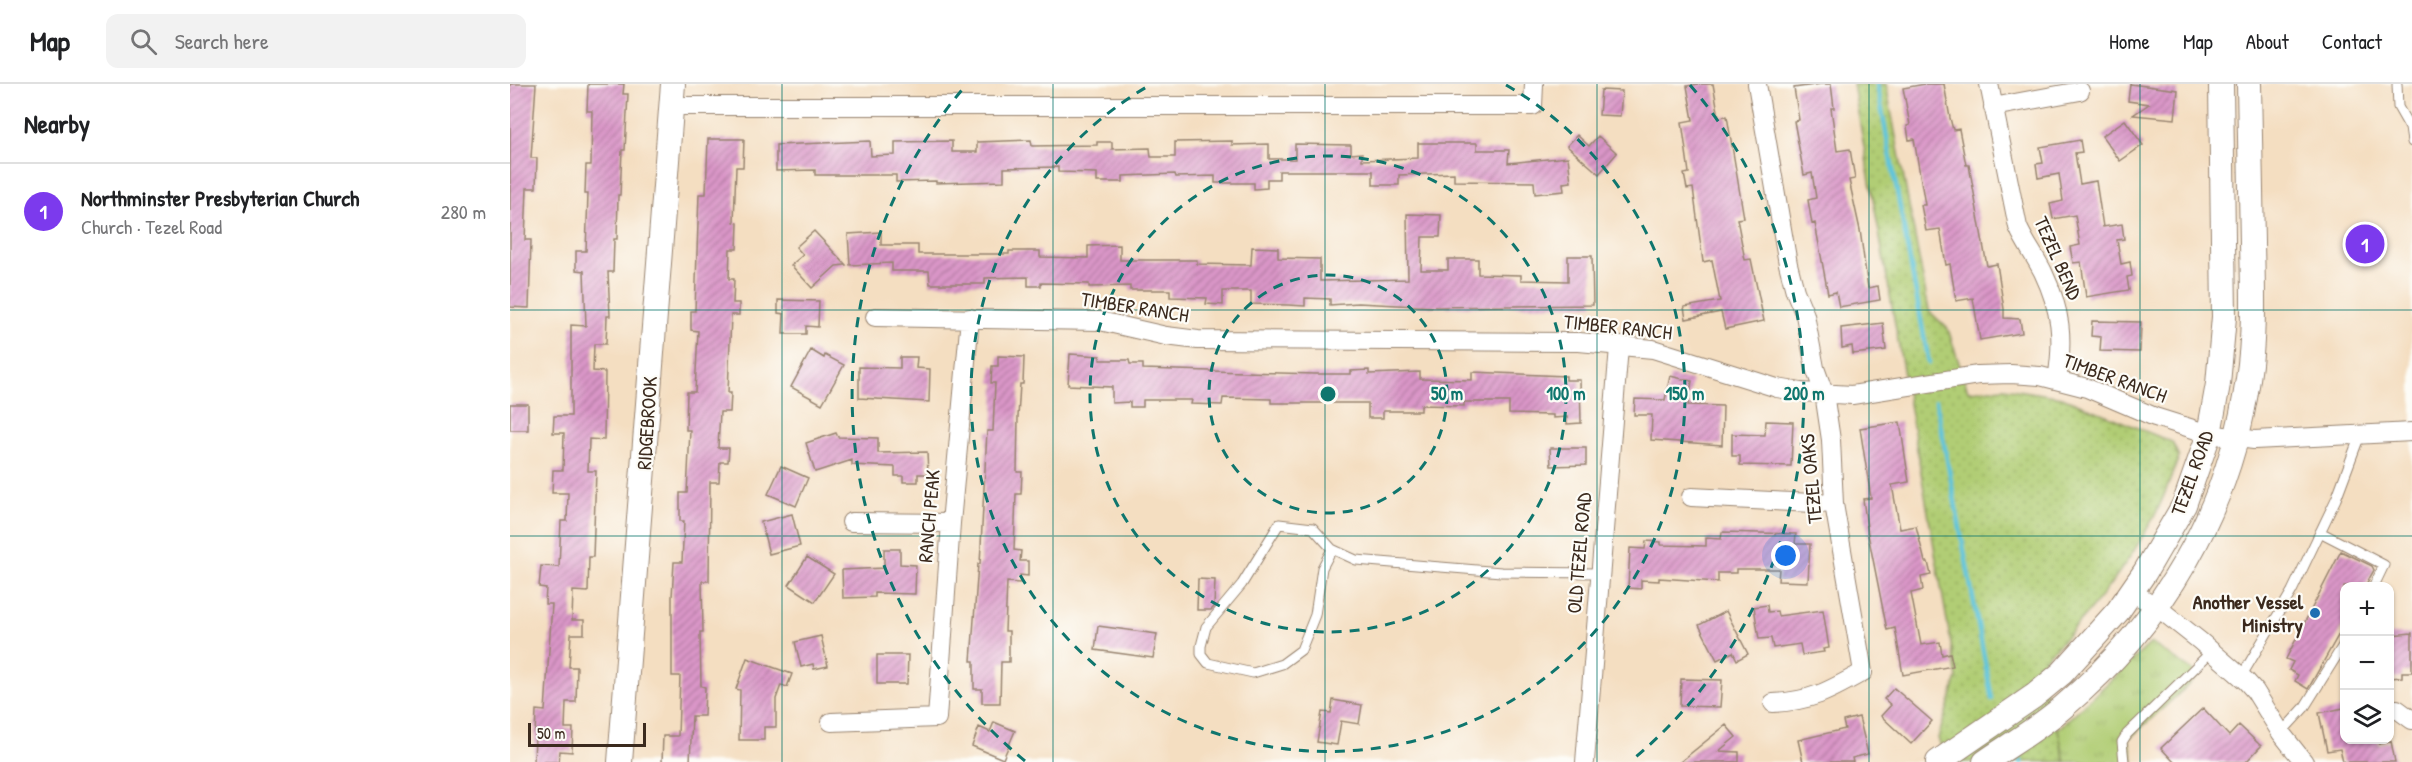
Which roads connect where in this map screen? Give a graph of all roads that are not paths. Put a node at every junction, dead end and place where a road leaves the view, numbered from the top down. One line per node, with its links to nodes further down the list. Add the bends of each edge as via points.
1 (1534, 84): 8 (street, via 1533,106)
2 (1757, 84): 15 (street, TEZEL OAKS, via 1788,264)
3 (1989, 84): 9 (street, TEZEL BEND)
4 (2221, 84): 17 (main road, TEZEL ROAD, via 2224,317)
5 (2248, 84): 19 (main road, TEZEL ROAD, via 2253,326)
6 (2397, 84): 10 (lane, via 2398,107 2410,128)
7 (2080, 91): 9 (street)
8 (672, 95): 38 (main road, RIDGEBROOK)
9 (1993, 107): 14 (street, TEZEL BEND, via 2018,227 2059,311)
10 (2412, 142)
11 (875, 317): 12 (street, TIMBER RANCH)
12 (970, 318): 13 (street, TIMBER RANCH, via 1100,321 1198,340 1579,342); 23 (street, RANCH PEAK)
13 (1619, 347): 15 (street, TIMBER RANCH, via 1653,349 1777,388); 26 (street, OLD TEZEL ROAD)
14 (2056, 380): 15 (street, TIMBER RANCH, via 2011,374 1978,375 1852,395); 17 (street, TIMBER RANCH)
15 (1824, 393): 21 (street, TEZEL OAKS, via 1833,457)
16 (2412, 432): 18 (street, TIMBER RANCH)
17 (2209, 434): 19 (street, TIMBER RANCH); 28 (main road, TEZEL ROAD, via 2184,505)
18 (2360, 435): 19 (street, TIMBER RANCH); 24 (lane)
19 (2238, 438): 29 (main road, TEZEL ROAD, via 2210,515)
20 (1691, 497): 21 (street)
21 (1834, 504): 33 (street, TEZEL OAKS, via 1863,672 1799,702)
22 (851, 522): 23 (street)
23 (951, 523): 36 (street, RANCH PEAK, via 937,718)
24 (2320, 532): 27 (lane, via 2384,565); 32 (lane, via 2292,591)
25 (1332, 549): 25 (lane, via 1313,528 1279,524 1242,584 1206,627 1201,654 1208,663 1253,673 1282,664 1300,650 1315,615 1322,568); 26 (lane, via 1356,560 1501,572)
26 (1600, 573): 39 (street, OLD TEZEL ROAD)
27 (2376, 582)
28 (2132, 592): 29 (street); 40 (main road, TEZEL ROAD, via 2062,673)
29 (2157, 607): 31 (street); 41 (main road, TEZEL ROAD, via 2144,627 2101,673 2041,724)
30 (2340, 650): 37 (lane, via 2304,708)
31 (2212, 651): 32 (street); 42 (lane, via 2127,734 2122,742)
32 (2241, 677): 37 (street, via 2255,691)
33 (1773, 703)
34 (2397, 709): 35 (street)
35 (2412, 720)
36 (831, 722)
37 (2281, 733): 43 (street)
38 (620, 762)
39 (1585, 762)
40 (1938, 762)
41 (1985, 762)
42 (2124, 762)
43 (2304, 762)

